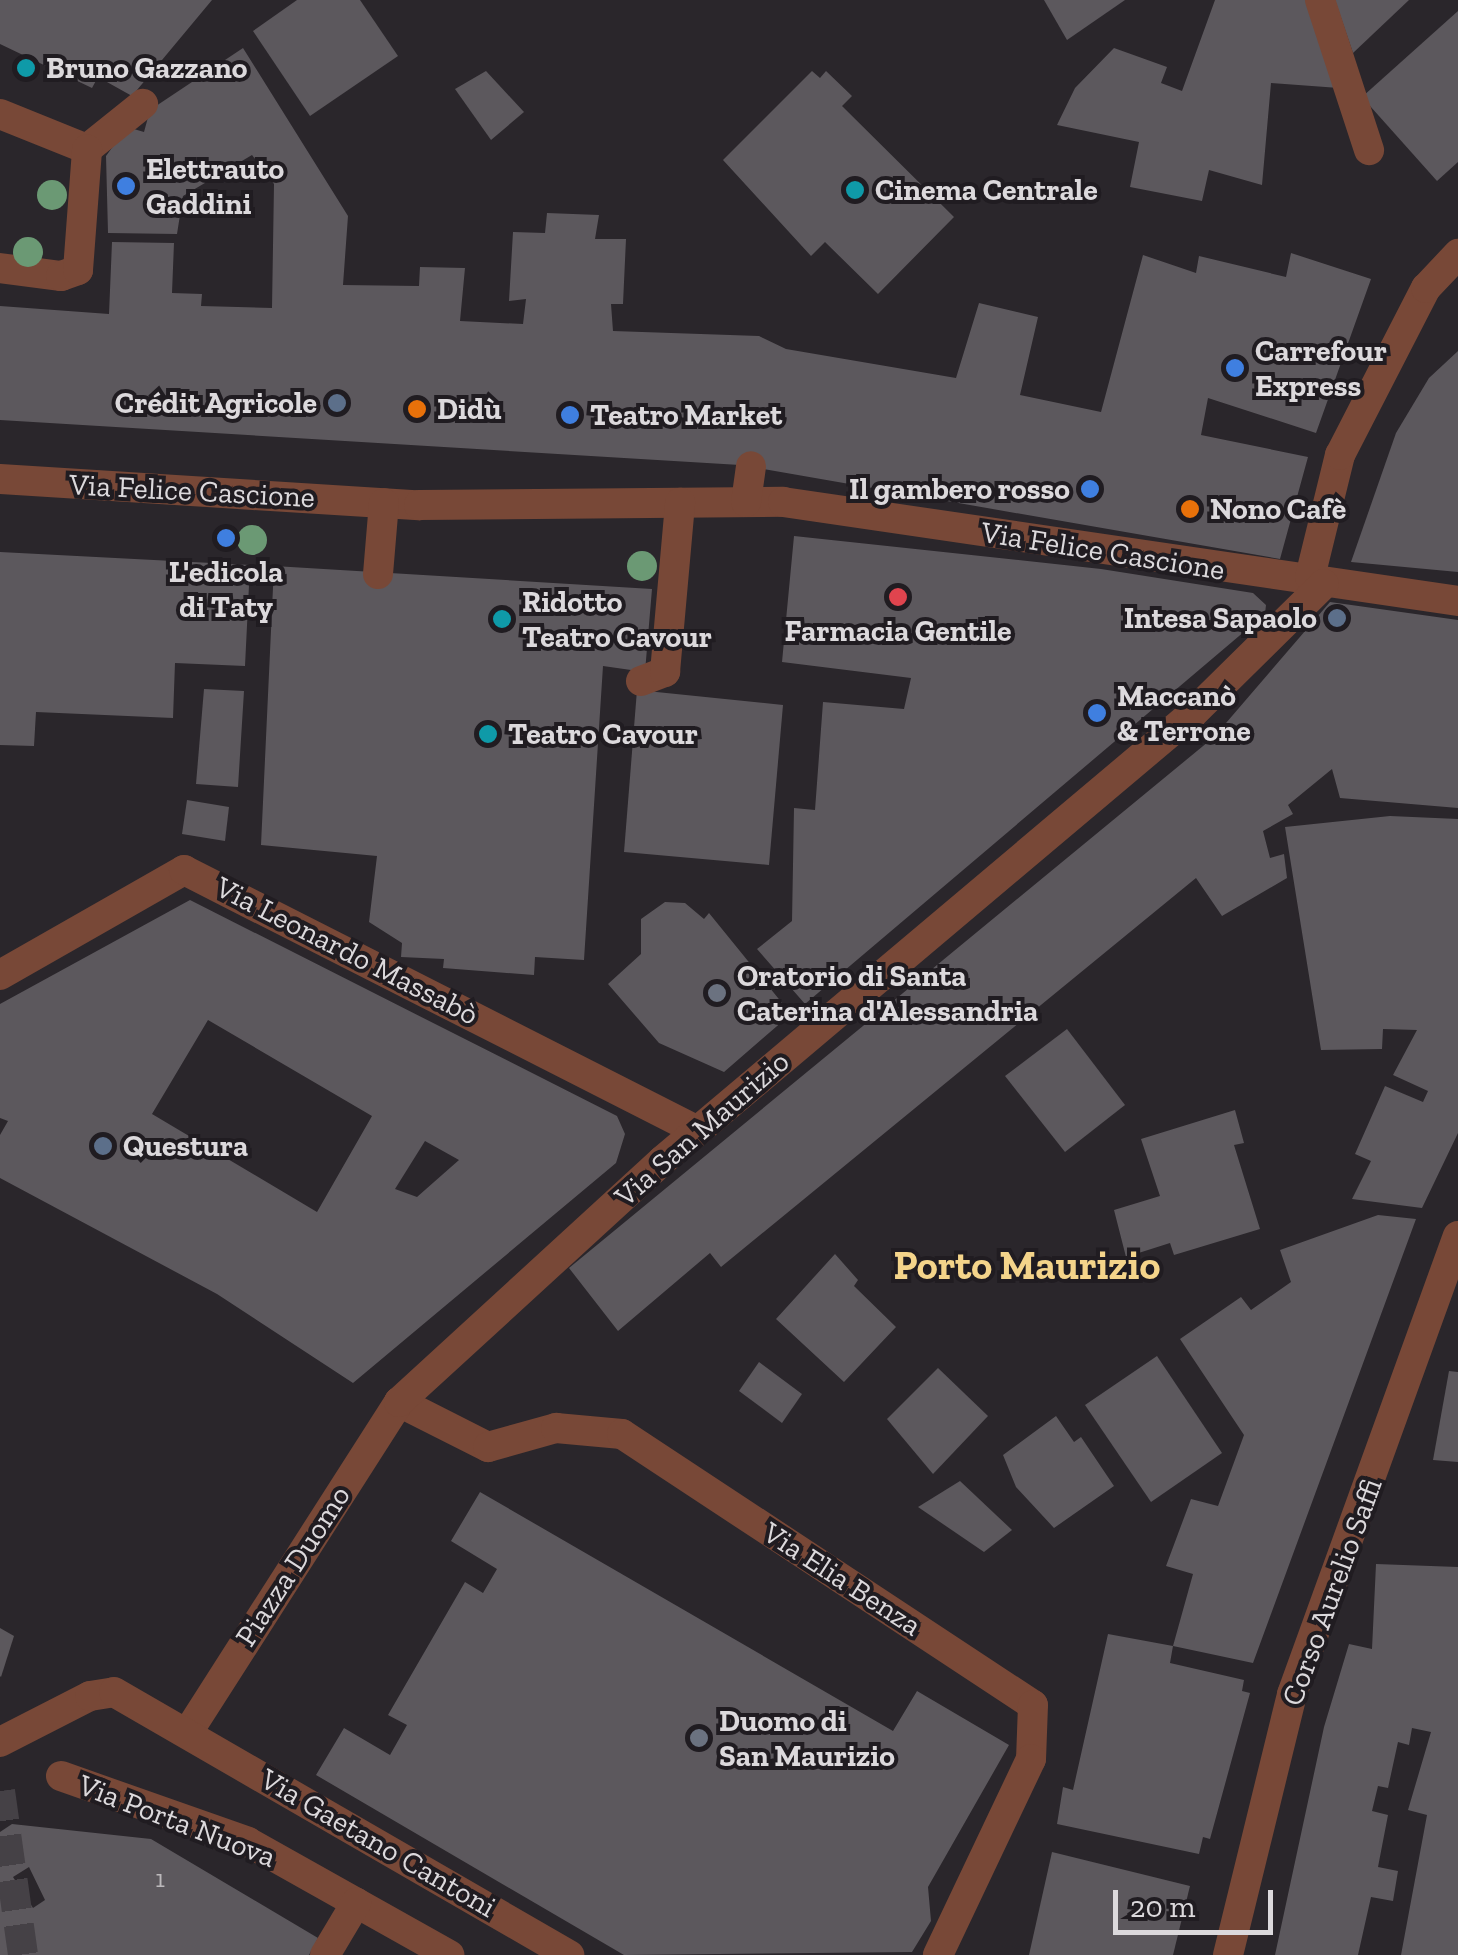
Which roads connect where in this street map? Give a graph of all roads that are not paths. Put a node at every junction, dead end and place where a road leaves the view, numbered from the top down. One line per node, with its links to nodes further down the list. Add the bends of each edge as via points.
1 (1320, 0): 5 (street)
2 (143, 104): 4 (street)
3 (0, 114): 4 (street)
4 (87, 149): 7 (street, via 78,270 61,276)
5 (1369, 150)
6 (1458, 254): 14 (street, via 1426,288 1340,455)
7 (0, 268)
8 (750, 466): 10 (street)
9 (0, 480): 11 (street, Via Felice Cascione)
10 (746, 502): 12 (street, Via Felice Cascione); 14 (street, Via Felice Cascione, via 783,502)
11 (384, 503): 12 (street, Via Felice Cascione); 13 (street)
12 (680, 503): 16 (street, via 664,672)
13 (378, 574)
14 (1317, 581): 15 (street, Via Felice Cascione); 18 (street, Via San Maurizio, via 1192,714)
15 (1458, 601)
16 (641, 681)
17 (0, 975): 18 (street, Via Leonardo Massabò, via 184,870)
18 (698, 1131): 20 (street, Via San Maurizio)
19 (1458, 1236): 29 (street, Corso Aurelio Saffi, via 1292,1694)
20 (399, 1402): 21 (street, Piazza Duomo); 28 (street, Via Elia Benza, via 488,1447 556,1428 622,1434 1033,1705 1032,1759)
21 (188, 1732): 22 (street, Via Gaetano Cantoni, via 114,1692 90,1696); 27 (street, Via Gaetano Cantoni)
22 (0, 1742)
23 (61, 1776): 24 (street, Via Porta Nuova, via 248,1842)
24 (356, 1903): 25 (street); 26 (street, Via Porta Nuova)
25 (327, 1954)
26 (448, 1955)
27 (568, 1955)
28 (938, 1955)
29 (1228, 1955)

